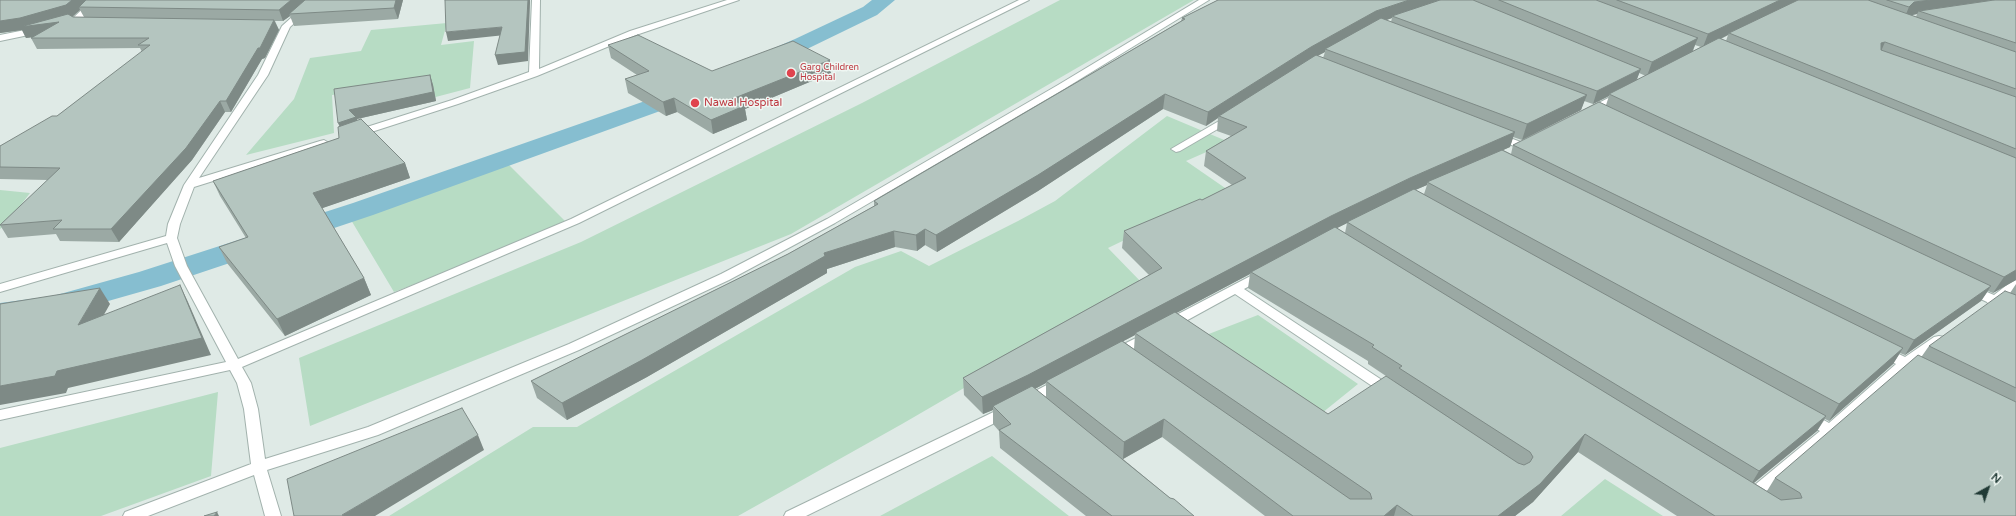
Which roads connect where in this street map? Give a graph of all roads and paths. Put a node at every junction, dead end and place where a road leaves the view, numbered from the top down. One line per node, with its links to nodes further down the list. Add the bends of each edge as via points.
1 (97, 0): 7 (street, via 72,21)
2 (316, 0): 22 (street, via 282,26 263,75)
3 (536, 0): 10 (street)
4 (735, 0): 10 (street, via 633,33)
5 (1025, 0): 38 (street, via 575,221)
6 (1206, 0): 47 (street, via 838,217 725,277 574,347 373,431)
7 (96, 24)
8 (48, 28): 9 (street)
9 (0, 38)
10 (534, 74): 18 (street)
11 (1634, 88): 13 (street)
12 (1578, 103): 13 (street)
13 (1593, 109): 15 (street); 16 (street)
14 (1239, 112): 20 (street)
15 (1579, 116)
16 (1608, 116)
17 (1487, 132): 21 (street, via 1526,144)
18 (349, 136)
19 (334, 140): 22 (street)
20 (1176, 149)
21 (1510, 152)
22 (189, 185): 23 (street, via 174,224)
23 (172, 238): 27 (street); 38 (street, via 182,266)
24 (1270, 270): 28 (street)
25 (1959, 284): 29 (street)
26 (2016, 284): 29 (street)
27 (0, 288)
28 (1236, 289): 34 (street); 42 (street)
29 (1995, 301): 30 (street); 31 (street)
30 (1982, 310)
31 (2016, 311)
32 (1950, 332): 37 (street)
33 (1871, 346): 37 (street)
34 (1122, 350): 35 (street); 36 (street)
35 (1135, 359)
36 (1102, 361)
37 (1906, 363): 39 (street); 46 (street)
38 (235, 364): 45 (street); 47 (street, via 244,383 251,409)
39 (1933, 377)
40 (1068, 379): 41 (street)
41 (1033, 397): 43 (street); 53 (street)
42 (1400, 397)
43 (1046, 407)
44 (1795, 411): 46 (street)
45 (0, 415)
46 (1830, 430): 49 (street)
47 (259, 468): 51 (street); 52 (street)
48 (1736, 488): 49 (street)
49 (1750, 496): 50 (street)
50 (1763, 504)
51 (132, 516)
52 (273, 516)
53 (792, 516)

